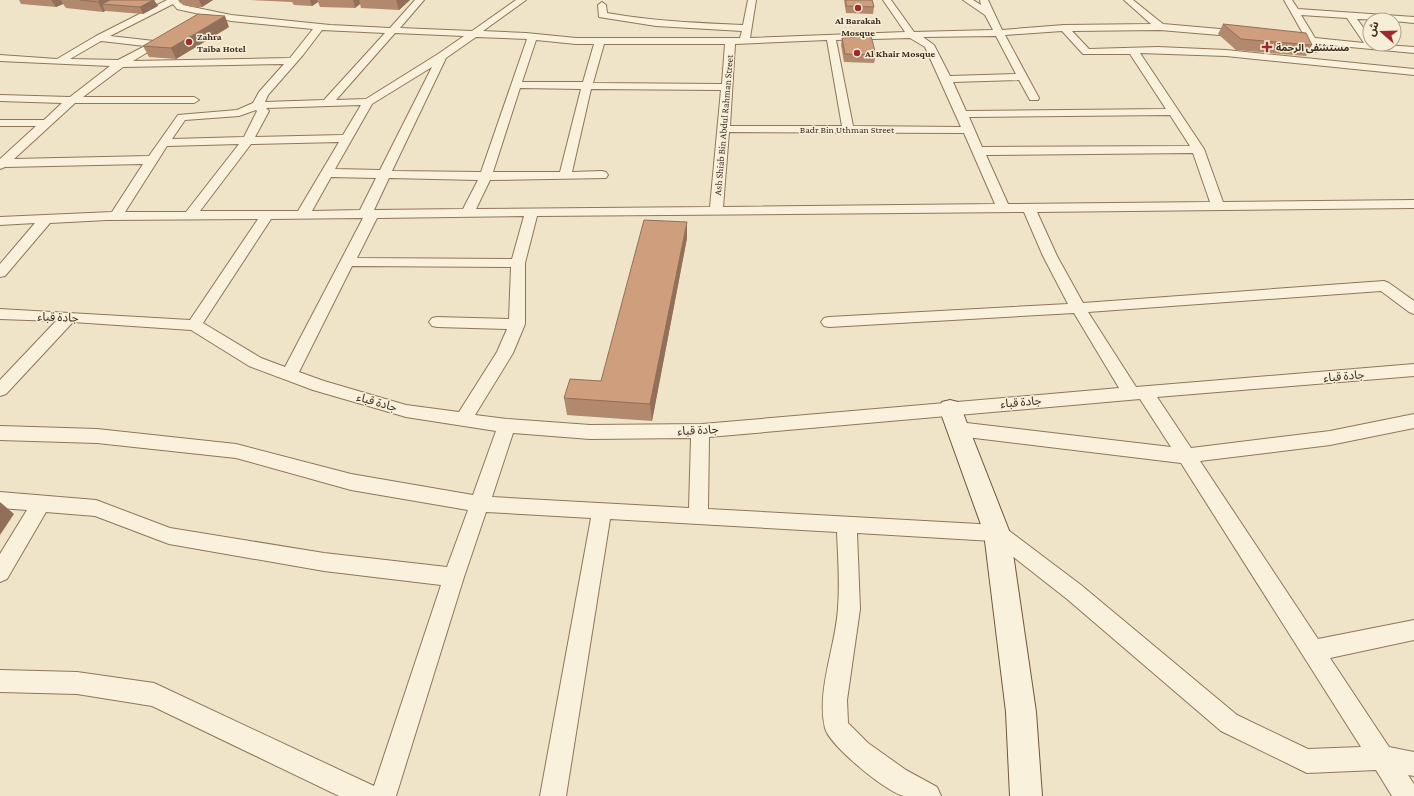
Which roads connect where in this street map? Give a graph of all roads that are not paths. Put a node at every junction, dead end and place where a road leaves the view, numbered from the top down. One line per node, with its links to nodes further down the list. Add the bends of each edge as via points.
1 (174, 0): 13 (street, via 180,7); 31 (street)
2 (420, 0): 22 (street)
3 (522, 0): 26 (street)
4 (752, 0): 19 (street)
5 (887, 0): 27 (street)
6 (968, 0): 12 (street)
7 (984, 0): 12 (street)
8 (1128, 0): 18 (street)
9 (1288, 0): 11 (street)
10 (602, 6): 19 (street, via 602,15 624,19 662,24)
11 (1295, 12): 14 (street); 36 (street)
12 (989, 13): 23 (street)
13 (209, 14): 16 (street); 17 (street)
14 (1350, 15): 15 (street); 24 (street)
15 (1414, 20)
16 (195, 22)
17 (319, 27): 22 (street); 45 (street)
18 (1160, 27): 20 (street); 21 (street)
19 (747, 28): 33 (street)
20 (1064, 28): 23 (street); 41 (street, via 1086,52)
21 (1199, 30): 28 (street); 42 (street)
22 (391, 31): 26 (street); 60 (street)
23 (1000, 32): 27 (street); 50 (street)
24 (1362, 32)
25 (175, 33): 37 (street)
26 (474, 34): 29 (street); 43 (street)
27 (911, 34): 30 (street); 51 (street, via 929,44)
28 (1252, 35)
29 (532, 37): 34 (street); 52 (street)
30 (831, 37): 33 (street); 67 (street)
31 (99, 38): 37 (street); 46 (street)
32 (1282, 38): 36 (street)
33 (745, 40): 35 (street)
34 (600, 41): 35 (street); 53 (street)
35 (730, 41): 54 (street, Ash Shiab Bin Abdul Rahman Street)
36 (1311, 41): 38 (street); 48 (street)
37 (155, 44): 47 (street)
38 (1362, 46)
39 (1402, 49): 40 (street)
40 (1414, 50)
41 (1133, 51): 42 (street); 62 (street)
42 (1226, 53): 48 (street)
43 (442, 56): 59 (street); 78 (street)
44 (0, 58): 46 (street)
45 (292, 61): 47 (street); 61 (street, via 263,94)
46 (59, 62): 47 (street)
47 (121, 63): 57 (street)
48 (1324, 63): 49 (street)
49 (1414, 72)
50 (1023, 77): 51 (street); 56 (street)
51 (946, 79): 63 (street)
52 (515, 85): 53 (street); 80 (street)
53 (587, 85): 54 (street); 79 (street)
54 (728, 87): 66 (street, Ash Shiab Bin Abdul Rahman Street)
55 (0, 98): 57 (street)
56 (1034, 98)
57 (72, 100): 58 (street); 65 (street)
58 (194, 100)
59 (368, 102): 60 (street); 69 (street)
60 (327, 103): 61 (street)
61 (258, 105): 70 (street, via 263,111); 71 (street, via 239,113 182,117)
62 (1173, 112): 63 (street); 72 (street)
63 (962, 114): 68 (street)
64 (0, 123): 65 (street)
65 (46, 123): 75 (street)
66 (724, 129): 67 (street, Badr Bin Uthman Street); 85 (street, Ash Shiab Bin Abdul Rahman Street)
67 (848, 129): 68 (street, Badr Bin Uthman Street)
68 (969, 130): 73 (street)
69 (347, 138): 70 (street); 76 (street)
70 (247, 142): 71 (street); 90 (street)
71 (164, 143): 74 (street)
72 (1198, 149): 73 (street); 82 (street)
73 (979, 151): 84 (street)
74 (152, 160): 75 (street); 91 (street)
75 (1, 164)
76 (326, 173): 78 (street); 88 (street)
77 (602, 174): 79 (street)
78 (384, 175): 80 (street); 89 (street)
79 (565, 175): 80 (street)
80 (486, 176): 87 (street)
81 (1414, 204): 82 (street)
82 (1218, 205): 83 (street)
83 (1028, 206): 84 (street); 100 (street, via 1050,256)
84 (1003, 207): 85 (street)
85 (716, 210): 86 (street)
86 (532, 212): 87 (street); 98 (street)
87 (468, 213): 89 (street)
88 (303, 214): 89 (street); 92 (street)
89 (369, 214): 97 (street)
90 (190, 215): 91 (street); 92 (street)
91 (116, 216): 93 (street)
92 (267, 216): 107 (street)
93 (46, 220): 94 (street); 96 (street)
94 (0, 221)
95 (0, 256): 96 (street)
96 (15, 256): 99 (street)
97 (348, 262): 98 (street); 109 (street)
98 (518, 262): 106 (street)
99 (0, 273)
100 (1078, 308): 101 (street, via 1384,286); 105 (street); 111 (street)
101 (1414, 309)
102 (0, 314): 103 (street, جادة قباء)
103 (69, 317): 107 (street, جادة قباء); 110 (street)
104 (437, 322): 106 (street)
105 (829, 322)
106 (517, 324): 113 (street, via 505,353)
107 (194, 325): 109 (street, جادة قباء, via 255,362)
108 (1414, 370): 111 (street, جادة قباء)
109 (288, 375): 113 (street, جادة قباء, via 406,411)
110 (2, 386)
111 (1138, 393): 112 (street, جادة قباء); 118 (street)
112 (954, 419): 116 (street, جادة قباء); 118 (street); 125 (main road)
113 (463, 420): 115 (street, جادة قباء)
114 (1414, 421): 118 (street, via 1330,438)
115 (507, 426): 116 (street, جادة قباء, via 590,432); 121 (street)
116 (700, 431): 123 (street)
117 (0, 433): 121 (street, via 97,436 236,451 351,482)
118 (1186, 456): 129 (street)
119 (0, 500): 120 (street)
120 (41, 503): 126 (street); 127 (street, via 96,508 169,536 324,562)
121 (480, 504): 122 (street); 127 (street)
122 (602, 511): 123 (street); 135 (street)
123 (698, 517): 124 (street)
124 (848, 525): 125 (street); 136 (street, via 848,609 835,700 838,728 859,752 897,779)
125 (997, 533): 131 (street, via 1074,592 1229,723 1306,761); 137 (main road, via 1021,712)
126 (0, 573)
127 (454, 577): 134 (street)
128 (1414, 630): 129 (street)
129 (1313, 651): 131 (street)
130 (0, 681): 133 (street, via 77,683 154,695)
131 (1383, 758): 132 (street); 138 (street)
132 (1414, 764)
133 (367, 796)
134 (383, 796)
135 (553, 796)
136 (928, 796)
137 (1026, 796)
138 (1407, 796)

